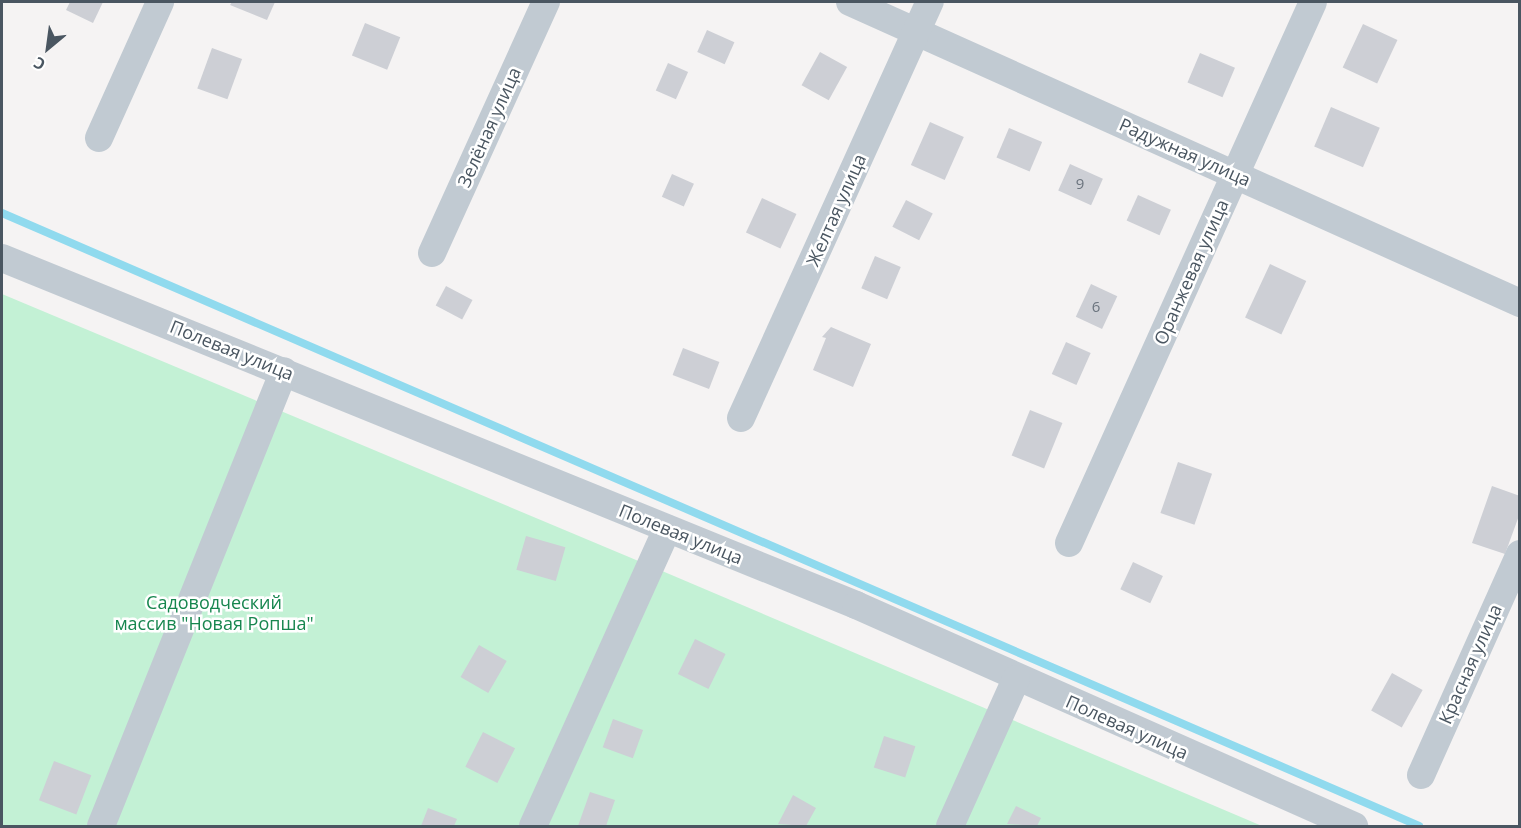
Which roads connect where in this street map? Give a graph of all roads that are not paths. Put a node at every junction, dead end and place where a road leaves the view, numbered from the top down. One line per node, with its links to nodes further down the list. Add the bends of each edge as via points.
1 (160, 2): 7 (street)
2 (546, 2): 9 (street, Зелёная улица)
3 (850, 2): 6 (street, Радужная улица)
4 (930, 2): 6 (street, Желтая улица)
5 (1313, 2): 8 (street, Оранжевая улица)
6 (917, 32): 8 (street, Радужная улица); 13 (street, Желтая улица)
7 (99, 138)
8 (1235, 175): 11 (street, Радужная улица); 15 (street, Оранжевая улица)
9 (432, 253)
10 (2, 258): 12 (street, Полевая улица)
11 (1520, 303)
12 (284, 371): 14 (street, Полевая улица); 19 (street)
13 (741, 418)
14 (667, 529): 17 (street, Полевая улица, via 856,604); 20 (street)
15 (1069, 543)
16 (1520, 554): 18 (street, Красная улица)
17 (1016, 679): 21 (street); 22 (street, Полевая улица)
18 (1421, 775)
19 (101, 826)
20 (533, 826)
21 (950, 826)
22 (1354, 826)

